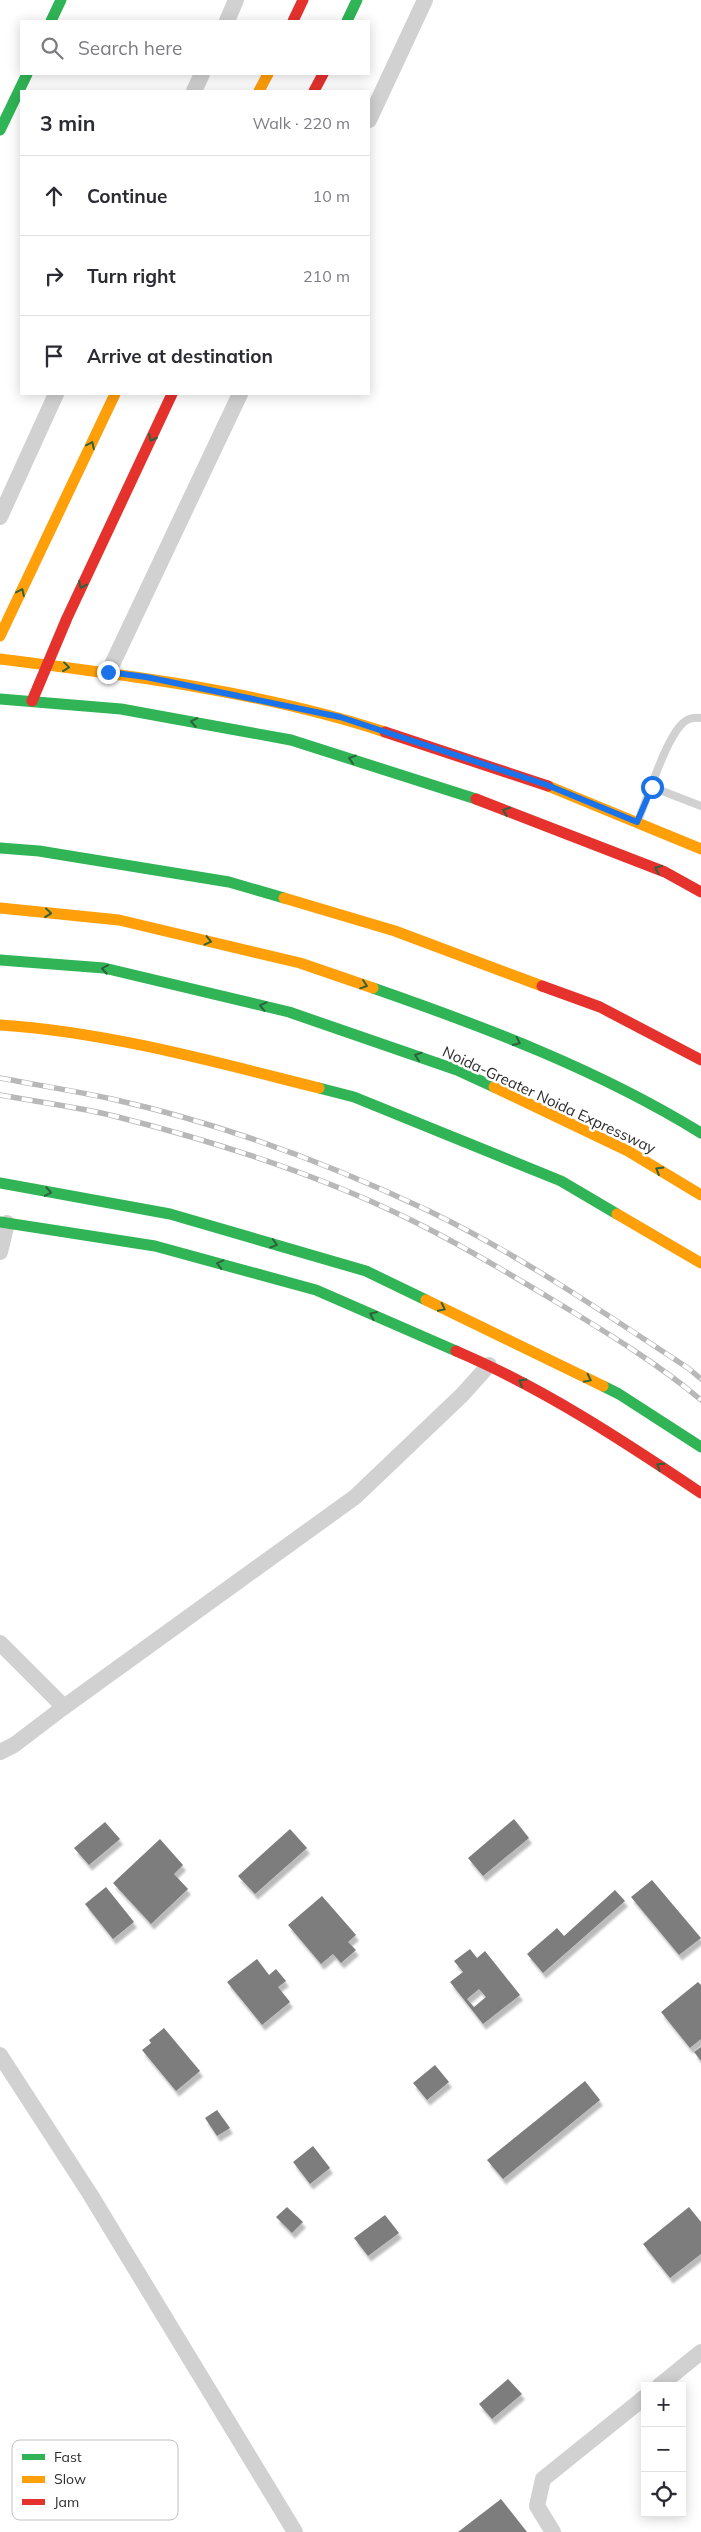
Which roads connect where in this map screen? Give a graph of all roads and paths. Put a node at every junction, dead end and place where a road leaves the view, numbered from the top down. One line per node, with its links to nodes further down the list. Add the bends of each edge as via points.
1 (62, 0): 6 (main road)
2 (236, 0): 7 (street)
3 (303, 0): 8 (main road)
4 (357, 0): 9 (main road)
5 (425, 0): 17 (street)
6 (52, 20)
7 (227, 20)
8 (293, 20)
9 (347, 20)
10 (27, 75): 18 (main road)
11 (202, 75): 14 (street)
12 (267, 75): 15 (main road)
13 (322, 75): 16 (main road)
14 (194, 90)
15 (260, 90)
16 (315, 90)
17 (370, 118)
18 (0, 130)
19 (56, 395): 23 (street)
20 (115, 395): 24 (main road, one-way to 20)
21 (172, 395): 26 (main road, one-way to 26)
22 (240, 395): 27 (street)
23 (0, 517)
24 (0, 636)
25 (0, 659): 26 (main road)
26 (47, 665): 27 (main road, one-way to 27); 29 (main road)
27 (108, 672): 33 (main road, via 340,717 547,785)
28 (0, 699): 29 (main road)
29 (32, 701): 36 (main road, one-way to 29, via 665,872 468,796 291,740 121,709)
30 (701, 718): 31 (lane, via 694,717 683,723 672,737)
31 (652, 787): 32 (lane); 33 (lane)
32 (701, 806)
33 (637, 822): 35 (main road)
34 (0, 848): 40 (main road, via 39,851 229,882 395,931 600,1007)
35 (701, 849)
36 (701, 892)
37 (0, 908): 41 (main road, one-way to 41, via 119,920 300,963 482,1026 656,1106)
38 (0, 960): 43 (main road, Noida-Greater Noida Expressway, one-way to 38, via 628,1151 457,1070 288,1012 104,968)
39 (0, 1025): 46 (main road, via 46,1028 208,1060 354,1096 561,1181)
40 (701, 1060)
41 (701, 1133)
42 (0, 1183): 48 (main road, one-way to 48, via 170,1214 366,1271 619,1394)
43 (701, 1195)
44 (4, 1223): 45 (street); 47 (main road, one-way to 44, via 316,1290 155,1246)
45 (0, 1252)
46 (701, 1263)
47 (489, 1365): 49 (main road, one-way to 47, via 616,1436); 51 (street, via 355,1497)
48 (701, 1447)
49 (701, 1493)
50 (0, 1643): 51 (street)
51 (64, 1707): 52 (street)
52 (0, 1752)
53 (0, 2055): 57 (street, via 90,2194)
54 (701, 2352): 55 (street)
55 (664, 2382)
56 (641, 2400): 58 (street, via 543,2479 537,2506)
57 (295, 2532)
58 (553, 2532)

